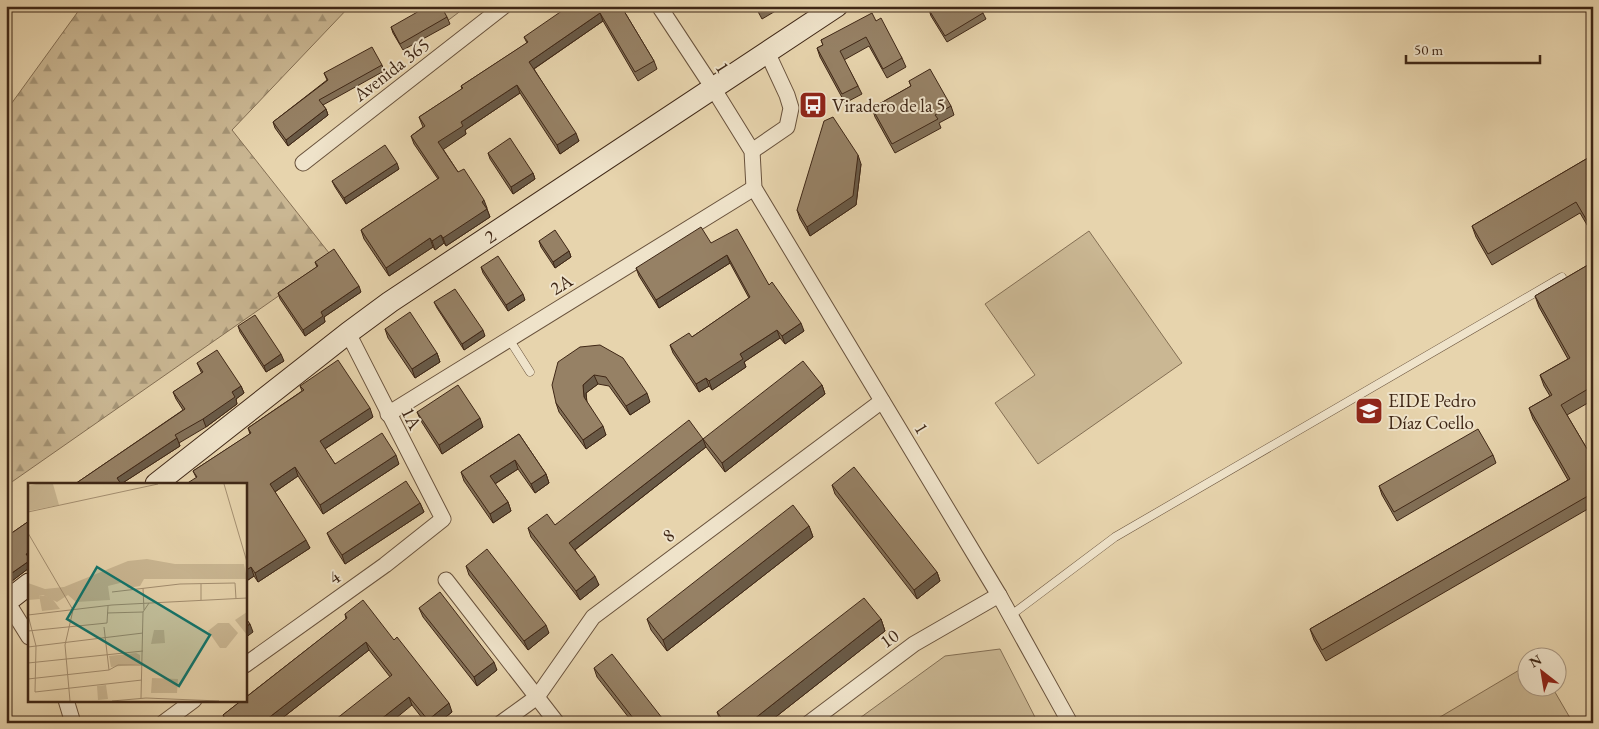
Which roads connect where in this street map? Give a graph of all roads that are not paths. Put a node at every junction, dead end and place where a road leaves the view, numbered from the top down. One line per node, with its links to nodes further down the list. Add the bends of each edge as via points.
1 (504, 6): 7 (street, Avenida 365)
2 (659, 6): 5 (street, 1)
3 (837, 6): 4 (street, 2)
4 (767, 52): 5 (street, 2); 6 (street, via 791,108 787,127)
5 (713, 88): 6 (street, 1); 10 (street, 2)
6 (752, 151): 8 (street, 1)
7 (304, 163)
8 (754, 188): 11 (street, 2A); 13 (street, 1)
9 (1562, 277): 21 (lane, via 1116,537)
10 (348, 333): 14 (street, 1A); 15 (street, 2)
11 (509, 339): 12 (lane); 14 (street, 2A)
12 (530, 372)
13 (882, 401): 19 (street, 1); 24 (street, 8, via 593,617)
14 (388, 414): 16 (street, 1A)
15 (157, 483)
16 (443, 519): 23 (street, 4, via 385,565)
17 (446, 580): 24 (street)
18 (28, 585): 20 (street)
19 (999, 595): 21 (street, 1); 31 (street, 10, via 914,644)
20 (7, 601): 22 (street)
21 (1010, 616): 32 (street, 1)
22 (28, 635)
23 (246, 663)
24 (537, 697): 29 (street, 8); 30 (street)
25 (67, 702): 27 (street)
26 (191, 702): 28 (street)
27 (72, 723)
28 (163, 723)
29 (501, 723)
30 (557, 723)
31 (809, 723)
32 (1070, 723)

